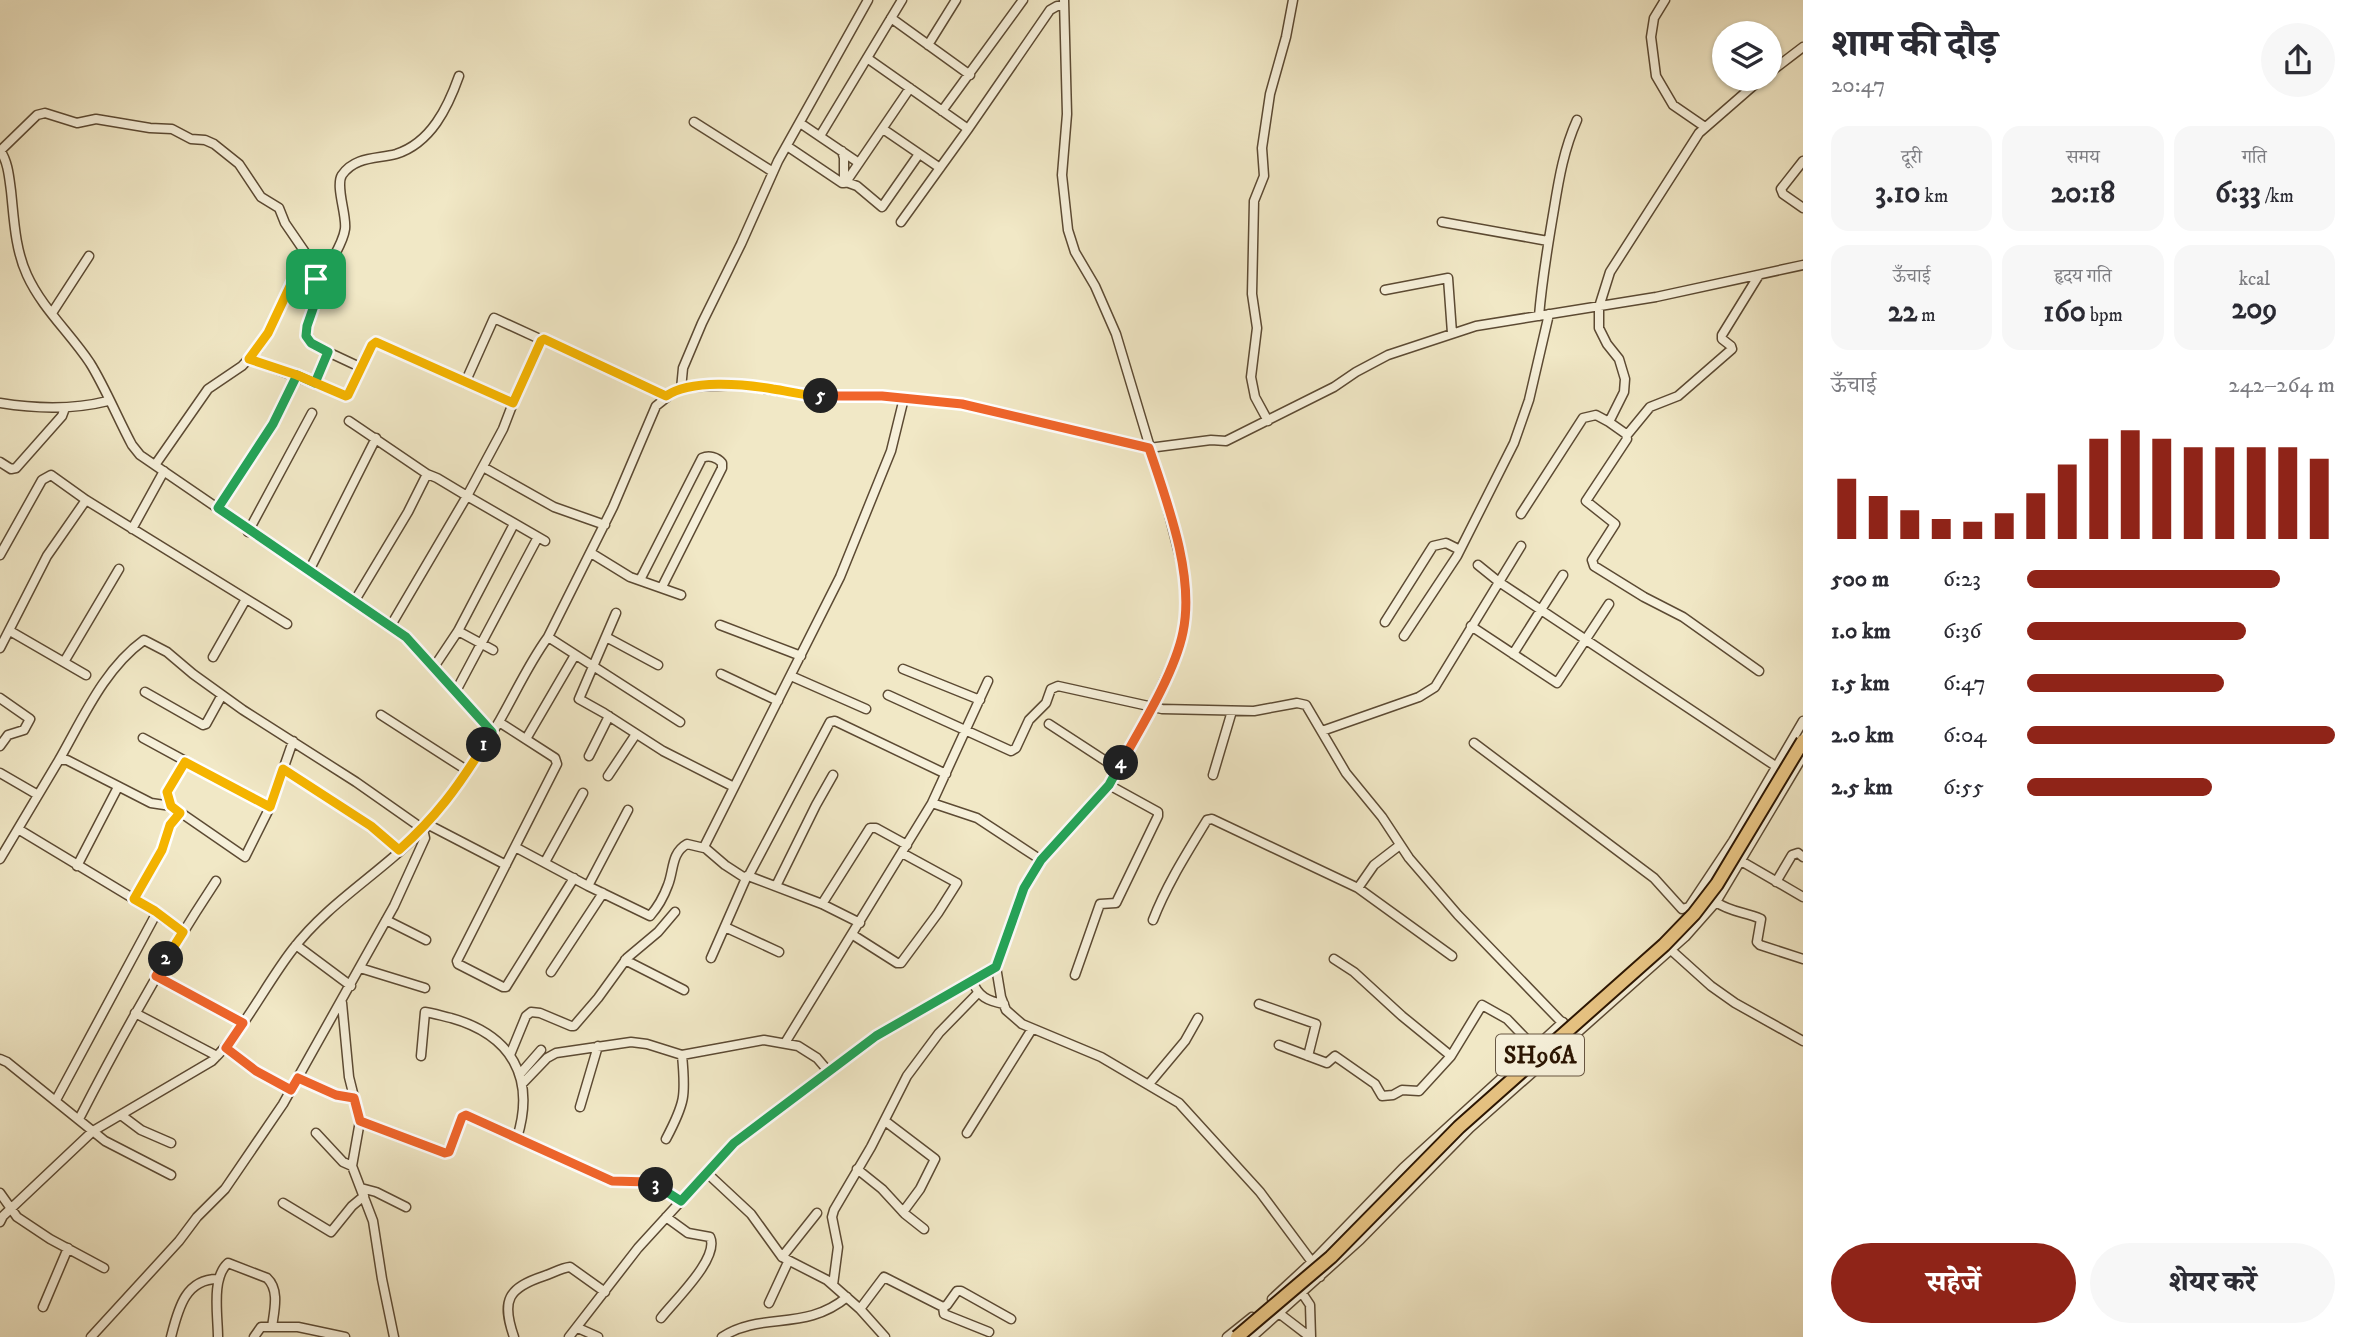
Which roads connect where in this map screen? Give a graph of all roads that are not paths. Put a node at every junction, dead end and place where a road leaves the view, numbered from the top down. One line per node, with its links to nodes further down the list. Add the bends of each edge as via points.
1 (868, 0): 21 (street)
2 (902, 0): 9 (street)
3 (956, 0): 10 (street)
4 (1023, 0): 14 (street)
5 (1293, 0): 65 (street, via 1270,94 1263,138 1264,176 1254,201 1252,294 1257,328 1251,377)
6 (1665, 0): 22 (street, via 1652,28 1656,76 1673,105)
7 (1064, 3): 24 (street, via 1050,10); 69 (street, via 1067,114 1062,175 1068,230 1116,334)
8 (886, 6): 9 (street)
9 (893, 15): 10 (street); 12 (street)
10 (928, 45): 14 (street)
11 (1803, 47): 13 (street)
12 (867, 58): 16 (street); 25 (street)
13 (1782, 63)
14 (970, 75): 18 (street)
15 (459, 76): 42 (street, via 450,101 426,136 396,154 359,161 342,175 345,232 324,273)
16 (910, 88): 18 (street); 23 (street)
17 (1747, 91): 22 (street)
18 (942, 111): 24 (street)
19 (1577, 120): 38 (street, via 1567,142)
20 (694, 121): 33 (street)
21 (800, 123): 25 (street); 26 (street)
22 (1705, 127): 44 (street, via 1622,251)
23 (883, 129): 29 (street); 31 (street)
24 (968, 129): 32 (street)
25 (820, 136): 28 (street)
26 (787, 146): 33 (street); 34 (street)
27 (1, 150): 42 (street, via 45,113 77,123 96,119 172,129 208,141 235,160 261,197 279,208); 45 (street, via 20,259)
28 (842, 151): 31 (street); 34 (street)
29 (919, 154): 32 (street); 34 (street, via 882,207)
30 (1803, 161): 35 (street, via 1781,188)
31 (859, 163): 34 (street)
32 (940, 168): 36 (street)
33 (773, 172): 56 (street, via 693,343)
34 (845, 182)
35 (1803, 208)
36 (901, 222)
37 (1442, 222): 38 (street)
38 (1548, 241): 47 (street)
39 (89, 256): 45 (street)
40 (1803, 265): 41 (street)
41 (1759, 275): 44 (street); 67 (street, via 1722,335 1732,349 1678,396 1650,407)
42 (316, 279): 50 (street, via 317,297 306,336); 51 (street, via 299,277 292,282 268,333)
43 (1385, 290): 48 (street, via 1448,278)
44 (1599, 307): 46 (street); 66 (street, via 1602,337 1619,359 1625,379 1624,392)
45 (52, 313): 59 (street, via 91,365)
46 (1549, 314): 47 (street); 84 (street, via 1514,443)
47 (1539, 316): 48 (street)
48 (1452, 332): 65 (street, via 1388,355)
49 (542, 340): 55 (street, via 494,318); 57 (street); 61 (street)
50 (328, 352): 52 (street); 54 (street)
51 (249, 359): 53 (street); 71 (street, via 208,389)
52 (362, 368): 54 (street, via 347,396); 55 (street, via 376,342)
53 (297, 375): 54 (street); 77 (street, via 273,424)
54 (315, 383)
55 (465, 383): 61 (street)
56 (681, 389): 57 (street); 58 (street, via 740,385 813,396)
57 (666, 396): 80 (street, via 656,407)
58 (904, 398): 69 (street, via 962,404); 116 (street, via 886,465 840,577)
59 (108, 401): 62 (street); 71 (street, via 132,445)
60 (0, 403): 62 (street)
61 (513, 403): 72 (street)
62 (65, 408): 70 (street, via 16,468)
63 (312, 413): 82 (street)
64 (349, 421): 68 (street)
65 (1268, 421): 69 (street, via 1226,441)
66 (1609, 422): 67 (street); 78 (street, via 1595,415 1583,418)
67 (1627, 435): 123 (street, via 1587,499 1587,504 1615,524 1592,564 1683,617)
68 (376, 438): 74 (street); 89 (street)
69 (1149, 448): 135 (street, via 1183,569 1186,605 1178,651)
70 (0, 462)
71 (155, 465): 73 (street)
72 (483, 467): 75 (street); 80 (street, via 554,507)
73 (164, 471): 77 (street); 81 (street)
74 (428, 474): 75 (street); 96 (street)
75 (467, 496): 79 (street); 104 (street)
76 (86, 500): 81 (street); 86 (street, via 51,475 46,477); 105 (street, via 47,556)
77 (218, 508): 82 (street)
78 (1521, 514)
79 (514, 524): 106 (street); 111 (street, via 542,539)
80 (605, 525): 85 (street)
81 (132, 528): 95 (street)
82 (248, 532): 89 (street)
83 (1521, 546): 92 (street)
84 (1460, 550): 100 (street, via 1446,543 1433,546); 107 (street)
85 (591, 553): 91 (street); 108 (street)
86 (0, 555)
87 (1478, 565): 92 (street)
88 (119, 569): 118 (street)
89 (309, 571): 96 (street)
90 (1563, 575): 98 (street)
91 (640, 580): 93 (street); 93 (street, via 702,458 716,458 722,468)
92 (1499, 582): 98 (street); 103 (street)
93 (662, 587): 94 (street)
94 (681, 595)
95 (246, 599): 101 (street); 117 (street)
96 (354, 602): 104 (street)
97 (1609, 604): 110 (street)
98 (1540, 609): 110 (street); 114 (street)
99 (617, 613): 109 (street)
100 (1385, 622)
101 (287, 624)
102 (720, 625): 116 (street)
103 (1471, 626): 114 (street); 145 (street, via 1429,692)
104 (390, 627): 120 (street)
105 (10, 631): 112 (street); 118 (street)
106 (458, 631): 111 (street); 120 (street)
107 (1404, 636)
108 (548, 637): 115 (street); 141 (street)
109 (606, 637): 119 (street); 121 (street)
110 (1586, 640): 114 (street, via 1557,683); 158 (street)
111 (481, 643): 113 (street); 128 (street)
112 (0, 648)
113 (493, 650)
114 (1513, 654)
115 (575, 655): 121 (street); 149 (street)
116 (800, 656): 126 (street)
117 (214, 657)
118 (64, 663): 125 (street)
119 (658, 665)
120 (434, 667): 128 (street)
121 (593, 667): 139 (street, via 579,699); 142 (street)
122 (903, 669): 133 (street)
123 (1759, 671)
124 (720, 674): 134 (street)
125 (86, 675)
126 (791, 676): 134 (street); 136 (street)
127 (988, 681): 133 (street)
128 (456, 691): 146 (street)
129 (145, 692): 130 (street, via 203,725)
130 (222, 695): 150 (street); 156 (street, via 144,640 102,685)
131 (888, 695): 144 (street)
132 (0, 698): 153 (street, via 30,719 24,730 8,735)
133 (980, 700): 144 (street)
134 (778, 701): 169 (street)
135 (1152, 706): 137 (street); 144 (street, via 1058,686 1029,720 1013,751); 160 (street)
136 (866, 709)
137 (1232, 710): 145 (street, via 1302,704); 165 (street)
138 (381, 715): 161 (street)
139 (609, 716): 147 (street); 154 (street)
140 (1803, 721): 158 (street)
141 (499, 722): 146 (street); 149 (street)
142 (680, 722)
143 (1049, 724): 160 (street)
144 (966, 730): 163 (street)
145 (1322, 731): 180 (street, via 1346,773)
146 (492, 732): 161 (street)
147 (636, 734): 166 (street); 169 (street)
148 (143, 738): 157 (street)
149 (526, 740): 181 (street, via 555,758 557,764)
150 (293, 741): 159 (street); 177 (street)
151 (1803, 741): 322 (main road, SH96A, bridge, via 1694,914 1459,1127 1331,1257)
152 (1474, 743): 158 (street, via 1654,878 1682,909 1689,907)
153 (0, 746)
154 (589, 756)
155 (1803, 756): 188 (street)
156 (60, 760): 168 (street); 171 (street)
157 (185, 762): 173 (street, via 167,792); 174 (street)
158 (1777, 767)
159 (283, 769): 174 (street); 183 (street, via 371,826)
160 (1118, 769): 167 (street)
161 (468, 771): 177 (street)
162 (0, 774): 171 (street)
163 (946, 774): 172 (street); 192 (street, via 831,721)
164 (833, 775): 197 (street)
165 (1213, 775)
166 (608, 776)
167 (1109, 785): 187 (street); 224 (street, via 1158,812 1158,817 1116,903 1100,904)
168 (118, 787): 173 (street, via 151,803); 191 (street)
169 (734, 787): 182 (street)
170 (583, 793): 189 (street)
171 (38, 795): 178 (street)
172 (932, 803): 179 (street); 187 (street, via 977,818)
173 (171, 806): 176 (street)
174 (270, 807): 176 (street, via 245,857)
175 (628, 810): 196 (street)
176 (180, 813): 201 (street)
177 (425, 827): 183 (street); 190 (street); 206 (street, via 424,839)
178 (18, 829): 186 (street); 191 (street)
179 (907, 845): 184 (street); 203 (street, via 870,828)
180 (1400, 845): 198 (street, via 1374,865); 237 (street, via 1458,915)
181 (515, 847): 189 (street); 190 (street)
182 (704, 848): 192 (street); 199 (street, via 688,844 679,850 669,885 651,915)
183 (399, 850): 213 (street)
184 (902, 853): 208 (street); 211 (street, via 957,883 901,963)
185 (1803, 857): 195 (street, via 1792,855)
186 (0, 859)
187 (1041, 860): 221 (street, via 1024,888)
188 (1741, 861): 195 (street); 202 (street)
189 (545, 862): 193 (street)
190 (506, 865): 193 (street, via 457,961 505,988)
191 (77, 866): 201 (street)
192 (747, 876): 197 (street); 209 (street)
193 (573, 878): 196 (street)
194 (216, 881): 210 (street)
195 (1776, 882): 200 (street)
196 (587, 886): 199 (street)
197 (776, 886): 203 (street)
198 (1358, 888): 207 (street, via 1210,819 1178,866); 216 (street)
199 (603, 893): 223 (street)
200 (1803, 897)
201 (134, 899): 205 (street)
202 (1716, 902): 214 (street); 219 (street, via 1761,919 1760,945)
203 (822, 904): 208 (street)
204 (675, 912): 220 (street)
205 (156, 914): 210 (street); 262 (street)
206 (386, 920): 212 (street); 222 (street)
207 (1153, 920)
208 (860, 923): 211 (street)
209 (725, 927): 215 (street); 217 (street)
210 (183, 932): 225 (street)
211 (853, 935): 242 (street)
212 (426, 940)
213 (296, 945): 227 (street); 238 (street)
214 (1671, 950): 240 (street); 241 (street, via 1735,1003)
215 (779, 952)
216 (1452, 956)
217 (711, 958)
218 (1334, 959): 253 (street)
219 (1803, 959)
220 (625, 960): 229 (street); 248 (street, via 572,1027 529,1013)
221 (996, 967): 226 (street); 233 (street)
222 (360, 968): 227 (street); 228 (street)
223 (551, 972)
224 (1075, 975)
225 (156, 976): 235 (street); 238 (street)
226 (972, 980): 230 (street); 231 (street)
227 (351, 986): 232 (street)
228 (425, 988)
229 (684, 990)
230 (952, 992): 231 (street); 255 (street, via 876,1036)
231 (978, 993): 233 (street, via 990,1002); 267 (street, via 923,1053)
232 (342, 1003): 257 (street); 261 (street)
233 (1004, 1004): 239 (street)
234 (1259, 1004): 252 (street, via 1316,1024)
235 (135, 1013): 250 (street); 265 (street)
236 (1198, 1018): 259 (street)
237 (1563, 1022): 240 (street); 246 (street)
238 (243, 1023): 245 (street)
239 (1032, 1029): 259 (street, via 1101,1057); 270 (street)
240 (1574, 1035): 293 (street, via 1470,1128)
241 (1803, 1041)
242 (785, 1043): 249 (street, via 754,1042); 255 (street, via 808,1051)
243 (1279, 1045): 252 (street)
244 (598, 1046): 249 (street, via 631,1042); 258 (street, via 556,1053); 263 (street)
245 (226, 1048): 250 (street); 260 (street)
246 (1535, 1048): 253 (street, via 1515,1025 1482,1004); 291 (street, via 1403,1168)
247 (541, 1050): 256 (street)
248 (510, 1055): 251 (street, via 480,1028 428,1012 423,1014); 256 (street)
249 (682, 1055): 272 (street, via 682,1108)
250 (217, 1056): 264 (street)
251 (421, 1056)
252 (1308, 1056): 253 (street, via 1327,1063 1335,1056 1375,1084 1382,1096 1388,1096 1402,1090 1419,1091)
253 (1451, 1056)
254 (0, 1059): 262 (street)
255 (829, 1072): 276 (street, via 734,1143)
256 (520, 1074): 258 (street)
257 (298, 1078): 260 (street); 261 (street)
258 (522, 1084): 271 (street)
259 (1149, 1084): 291 (street, via 1189,1113 1260,1192)
260 (291, 1090): 310 (street, via 225,1189)
261 (354, 1098): 266 (street)
262 (56, 1100): 265 (street)
263 (580, 1107)
264 (121, 1115): 268 (street); 273 (street)
265 (79, 1119): 268 (street)
266 (360, 1121): 271 (street, via 445,1153 463,1115); 274 (street)
267 (885, 1121): 275 (street); 284 (street, via 935,1159)
268 (93, 1131): 277 (street); 283 (street)
269 (316, 1133): 274 (street)
270 (967, 1133)
271 (517, 1138): 280 (street, via 612,1181 652,1183)
272 (666, 1139)
273 (171, 1143)
274 (352, 1166): 278 (street)
275 (858, 1169): 284 (street); 295 (street, via 832,1217 838,1241)
276 (707, 1173): 280 (street); 290 (street, via 751,1214)
277 (171, 1175)
278 (362, 1192): 281 (street, via 331,1232); 282 (street, via 376,1192); 315 (street, via 373,1221)
279 (0, 1193): 283 (street)
280 (681, 1201): 286 (street)
281 (283, 1203)
282 (406, 1207)
283 (10, 1210): 287 (street); 289 (street)
284 (903, 1212): 288 (street)
285 (817, 1213): 290 (street)
286 (666, 1217): 296 (street); 304 (street, via 688,1233 710,1237 712,1249 706,1264)
287 (0, 1222)
288 (924, 1229)
289 (68, 1248): 292 (street); 300 (street)
290 (785, 1260): 295 (street); 299 (street)
291 (1312, 1262): 293 (street); 321 (street)
292 (104, 1268)
293 (1320, 1277): 297 (street)
294 (219, 1279): 306 (street, via 228,1263 267,1278 275,1305); 311 (street, via 202,1282 186,1294); 312 (street)
295 (833, 1285): 298 (street)
296 (605, 1292): 307 (street); 316 (street, via 570,1267 526,1283 507,1303)
297 (1302, 1293): 303 (street); 323 (street, via 1310,1305)
298 (847, 1297): 302 (street); 319 (street, via 816,1316 751,1325)
299 (769, 1303)
300 (43, 1307)
301 (943, 1307): 302 (street, via 884,1277); 305 (street, via 961,1291); 308 (street, via 944,1314)
302 (860, 1309): 320 (street)
303 (1280, 1314): 309 (street); 323 (street)
304 (661, 1318)
305 (1011, 1319)
306 (272, 1327): 313 (street, via 259,1328); 314 (street, via 298,1327)
307 (578, 1328): 317 (street); 318 (street)
308 (989, 1332)
309 (1257, 1335)
310 (91, 1337)
311 (171, 1337)
312 (218, 1337)
313 (254, 1337)
314 (345, 1337)
315 (394, 1337)
316 (514, 1337)
317 (569, 1337)
318 (598, 1337)
319 (722, 1337)
320 (885, 1337)
321 (1227, 1337)
322 (1237, 1337)
323 (1310, 1337)

